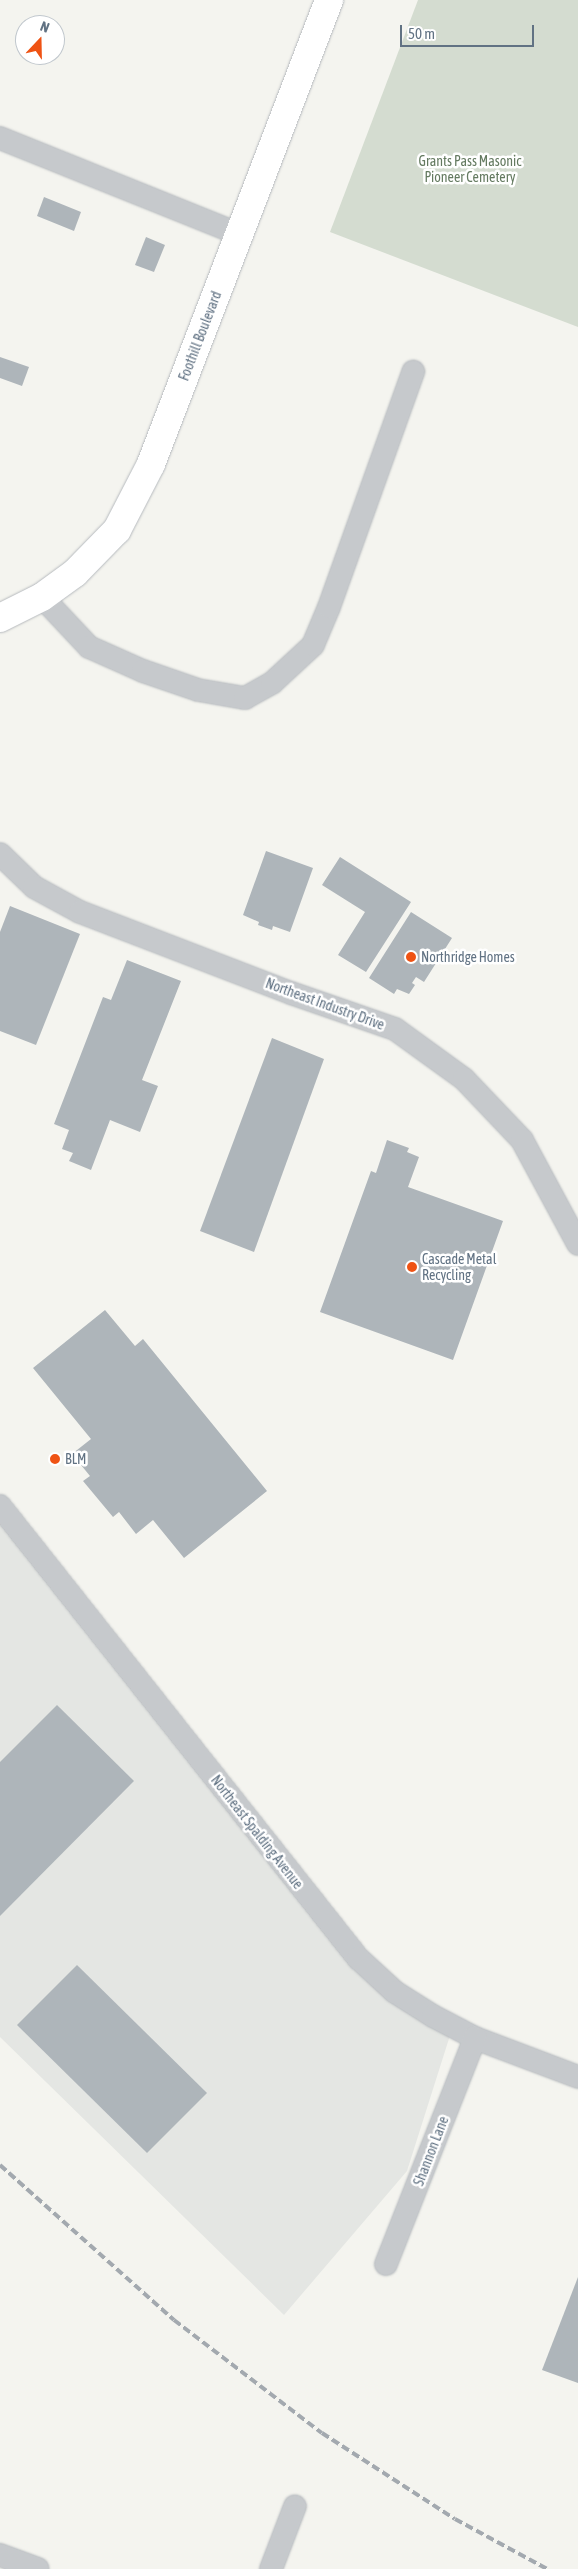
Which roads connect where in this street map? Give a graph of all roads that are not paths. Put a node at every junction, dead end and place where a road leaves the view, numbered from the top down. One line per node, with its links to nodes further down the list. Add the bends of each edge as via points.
1 (329, 0): 3 (main road, Foothill Boulevard)
2 (0, 138): 3 (street)
3 (239, 234): 5 (main road, Foothill Boulevard, via 151,464 117,530 74,573)
4 (413, 372): 5 (street, via 312,645 272,683 245,698 198,690 143,671 89,647)
5 (42, 597): 6 (main road, Foothill Boulevard)
6 (0, 618)
7 (0, 854): 8 (street, Northeast Industry Drive, via 34,887 80,912 395,1029 464,1079 522,1140)
8 (578, 1244)
9 (0, 1506): 10 (street, Northeast Spalding Avenue, via 358,1958 395,1992)
10 (475, 2038): 11 (street, Northeast Spalding Avenue); 12 (street, Shannon Lane)
11 (578, 2077)
12 (386, 2264)
13 (295, 2506): 16 (street)
14 (0, 2555): 15 (street)
15 (38, 2569)
16 (271, 2569)

